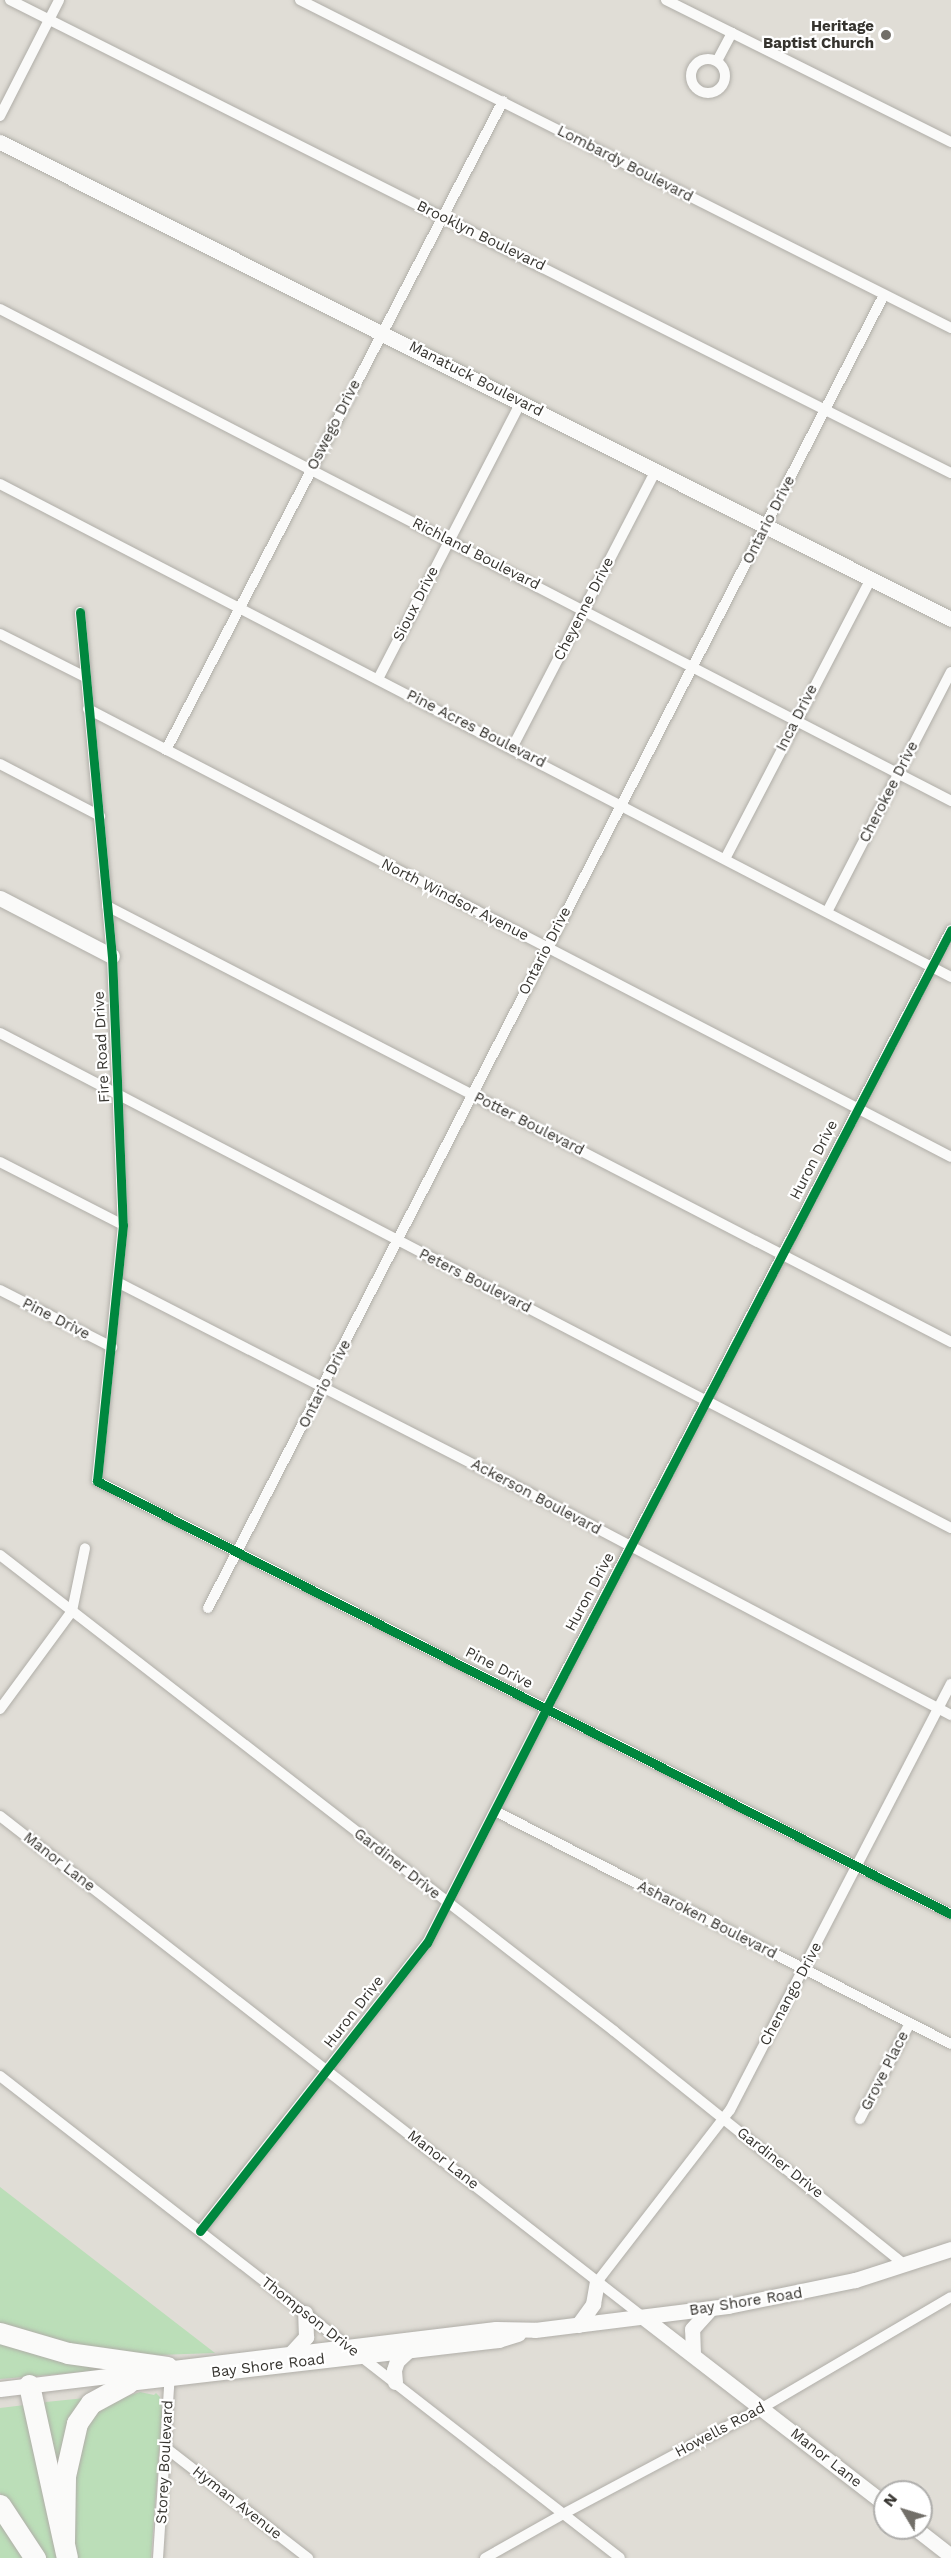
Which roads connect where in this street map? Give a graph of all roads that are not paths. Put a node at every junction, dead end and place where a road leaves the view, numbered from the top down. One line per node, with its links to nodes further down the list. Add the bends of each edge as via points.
1 (10, 0): 5 (street, Brooklyn Boulevard)
2 (58, 0): 5 (street)
3 (300, 0): 8 (street, Lombardy Boulevard)
4 (666, 0): 6 (street)
5 (49, 19): 9 (street); 12 (street, Brooklyn Boulevard)
6 (732, 33): 7 (street); 11 (street)
7 (717, 61)
8 (503, 101): 12 (street, Oswego Drive); 13 (street, Lombardy Boulevard)
9 (0, 116)
10 (0, 142): 16 (main road, Manatuck Boulevard)
11 (951, 142)
12 (441, 217): 16 (street, Oswego Drive); 18 (street, Brooklyn Boulevard)
13 (884, 295): 15 (street, Lombardy Boulevard); 18 (street, Ontario Drive)
14 (0, 309): 19 (street, Richland Boulevard)
15 (951, 328)
16 (381, 332): 17 (main road, Manatuck Boulevard); 19 (street, Oswego Drive)
17 (521, 402): 20 (main road, Manatuck Boulevard); 24 (street, Sioux Drive)
18 (826, 410): 21 (street, Brooklyn Boulevard); 23 (street, Ontario Drive)
19 (312, 469): 24 (street, Richland Boulevard); 26 (street, Oswego Drive)
20 (656, 470): 23 (main road, Manatuck Boulevard); 27 (street, Cheyenne Drive)
21 (951, 473)
22 (0, 484): 26 (street, Pine Acres Boulevard)
23 (766, 525): 25 (main road, Manatuck Boulevard); 31 (street, Ontario Drive)
24 (449, 541): 27 (street, Richland Boulevard); 34 (street, Sioux Drive)
25 (871, 578): 29 (main road, Manatuck Boulevard); 36 (street, Inca Drive)
26 (240, 606): 34 (street, Pine Acres Boulevard); 38 (street, Oswego Drive)
27 (583, 610): 31 (street, Richland Boulevard); 37 (street, Cheyenne Drive)
28 (80, 612): 33 (street, Fire Road Drive)
29 (951, 619)
30 (0, 634): 33 (street)
31 (693, 667): 36 (street, Richland Boulevard); 42 (street, Ontario Drive)
32 (951, 672): 40 (street, Cherokee Drive)
33 (85, 677): 35 (street, Fire Road Drive)
34 (378, 678): 37 (street, Pine Acres Boulevard)
35 (88, 709): 38 (street, North Windsor Avenue); 43 (street, Fire Road Drive)
36 (795, 721): 40 (street, Richland Boulevard); 44 (street, Inca Drive)
37 (512, 748): 42 (street, Pine Acres Boulevard)
38 (166, 750): 49 (street, North Windsor Avenue)
39 (0, 764): 43 (street)
40 (898, 774): 41 (street, Richland Boulevard); 47 (street, Cherokee Drive)
41 (951, 801)
42 (621, 805): 44 (street, Pine Acres Boulevard); 49 (street, Ontario Drive)
43 (100, 816): 46 (street, Fire Road Drive)
44 (726, 859): 47 (street, Pine Acres Boulevard)
45 (0, 898): 50 (main road)
46 (107, 906): 50 (street, Fire Road Drive); 54 (street, Potter Boulevard)
47 (827, 912): 51 (street, Pine Acres Boulevard)
48 (951, 930): 51 (street, Huron Drive)
49 (547, 947): 54 (street, Ontario Drive); 56 (street, North Windsor Avenue)
50 (112, 956): 55 (street, Fire Road Drive)
51 (932, 967): 52 (street, Pine Acres Boulevard); 56 (street, Huron Drive)
52 (951, 976)
53 (0, 1033): 55 (street, Peters Boulevard)
54 (472, 1094): 60 (street, Ontario Drive); 61 (street, Potter Boulevard)
55 (119, 1095): 59 (street, Fire Road Drive); 60 (street, Peters Boulevard)
56 (857, 1108): 57 (street, North Windsor Avenue); 61 (street, Huron Drive)
57 (951, 1157)
58 (0, 1162): 59 (street)
59 (123, 1226): 62 (street, Fire Road Drive)
60 (397, 1240): 66 (street, Ontario Drive); 67 (street, Peters Boulevard)
61 (782, 1254): 64 (street, Potter Boulevard); 67 (street, Huron Drive)
62 (118, 1283): 65 (street, Fire Road Drive); 66 (street, Ackerson Boulevard)
63 (1, 1294): 65 (street, Pine Drive)
64 (951, 1342)
65 (112, 1347): 68 (street, Fire Road Drive)
66 (322, 1389): 70 (street, Ackerson Boulevard); 72 (street, Ontario Drive)
67 (706, 1400): 69 (street, Peters Boulevard); 70 (street, Huron Drive)
68 (97, 1481): 72 (street, Pine Drive)
69 (951, 1528)
70 (630, 1546): 78 (street, Huron Drive); 79 (street, Ackerson Boulevard)
71 (85, 1548): 75 (street)
72 (237, 1554): 74 (street, Ontario Drive); 78 (street, Pine Drive)
73 (0, 1555): 75 (street, Gardiner Drive)
74 (208, 1608)
75 (72, 1611): 77 (street); 84 (street, Gardiner Drive)
76 (951, 1684): 79 (street, Chenango Drive)
77 (0, 1709)
78 (546, 1709): 81 (street, Huron Drive); 83 (street, Pine Drive)
79 (939, 1709): 80 (street, Ackerson Boulevard); 83 (street, Chenango Drive)
80 (951, 1715)
81 (495, 1811): 84 (street, Huron Drive); 86 (street, Asharoken Boulevard)
82 (0, 1816): 89 (street, Manor Lane)
83 (857, 1866): 85 (street, Pine Drive); 86 (street, Chenango Drive)
84 (448, 1903): 89 (street, Huron Drive, via 427,1943); 91 (street, Gardiner Drive)
85 (951, 1914)
86 (804, 1969): 87 (street, Asharoken Boulevard); 91 (street, Chenango Drive)
87 (910, 2023): 88 (street, Asharoken Boulevard); 92 (street, Grove Place)
88 (951, 2044)
89 (328, 2070): 93 (street, Huron Drive); 96 (street, Manor Lane)
90 (0, 2076): 93 (street, Thompson Drive)
91 (723, 2118): 95 (street, Gardiner Drive); 96 (street, Chenango Drive)
92 (860, 2119)
93 (200, 2231): 99 (street, Thompson Drive)
94 (951, 2249): 95 (main road, Bay Shore Road)
95 (905, 2265): 98 (main road, Bay Shore Road, via 819,2289)
96 (597, 2282): 100 (street, Manor Lane); 101 (main road, via 594,2304)
97 (951, 2297): 114 (street, Howells Road)
98 (710, 2309): 100 (main road, Bay Shore Road); 107 (main road, via 692,2330)
99 (305, 2313): 105 (street, Thompson Drive); 106 (main road, via 306,2337)
100 (643, 2317): 101 (main road, Bay Shore Road); 107 (main road, Manor Lane)
101 (578, 2325): 102 (main road, Bay Shore Road)
102 (535, 2330): 104 (main road, Bay Shore Road, via 498,2340); 105 (main road, Bay Shore Road, via 496,2329)
103 (0, 2333): 108 (highway, via 68,2353)
104 (410, 2350): 105 (main road, Bay Shore Road); 109 (main road, via 397,2361)
105 (354, 2351): 106 (main road, Bay Shore Road); 108 (main road, Bay Shore Road); 109 (street, Thompson Drive)
106 (292, 2352): 108 (main road, Bay Shore Road)
107 (693, 2354): 114 (main road, Manor Lane)
108 (169, 2370): 110 (main road, Bay Shore Road); 112 (main road, Bay Shore Road); 115 (street, Storey Boulevard)
109 (395, 2382): 118 (street, Thompson Drive)
110 (128, 2383): 112 (main road, Bay Shore Road); 120 (highway, via 94,2401 79,2418 67,2464)
111 (0, 2389): 112 (main road, Bay Shore Road)
112 (30, 2390): 113 (main road, Bay Shore Road); 120 (highway)
113 (0, 2398)
114 (762, 2408): 116 (main road, Manor Lane); 118 (street, Howells Road)
115 (166, 2448): 123 (street, Storey Boulevard); 124 (street, Hyman Avenue)
116 (873, 2495)
117 (0, 2505): 122 (highway)
118 (562, 2514): 125 (street, Howells Road); 126 (street, Thompson Drive)
119 (930, 2540): 121 (main road)
120 (65, 2549)
121 (951, 2556)
122 (35, 2558)
123 (158, 2558)
124 (308, 2558)
125 (485, 2558)
126 (620, 2558)

